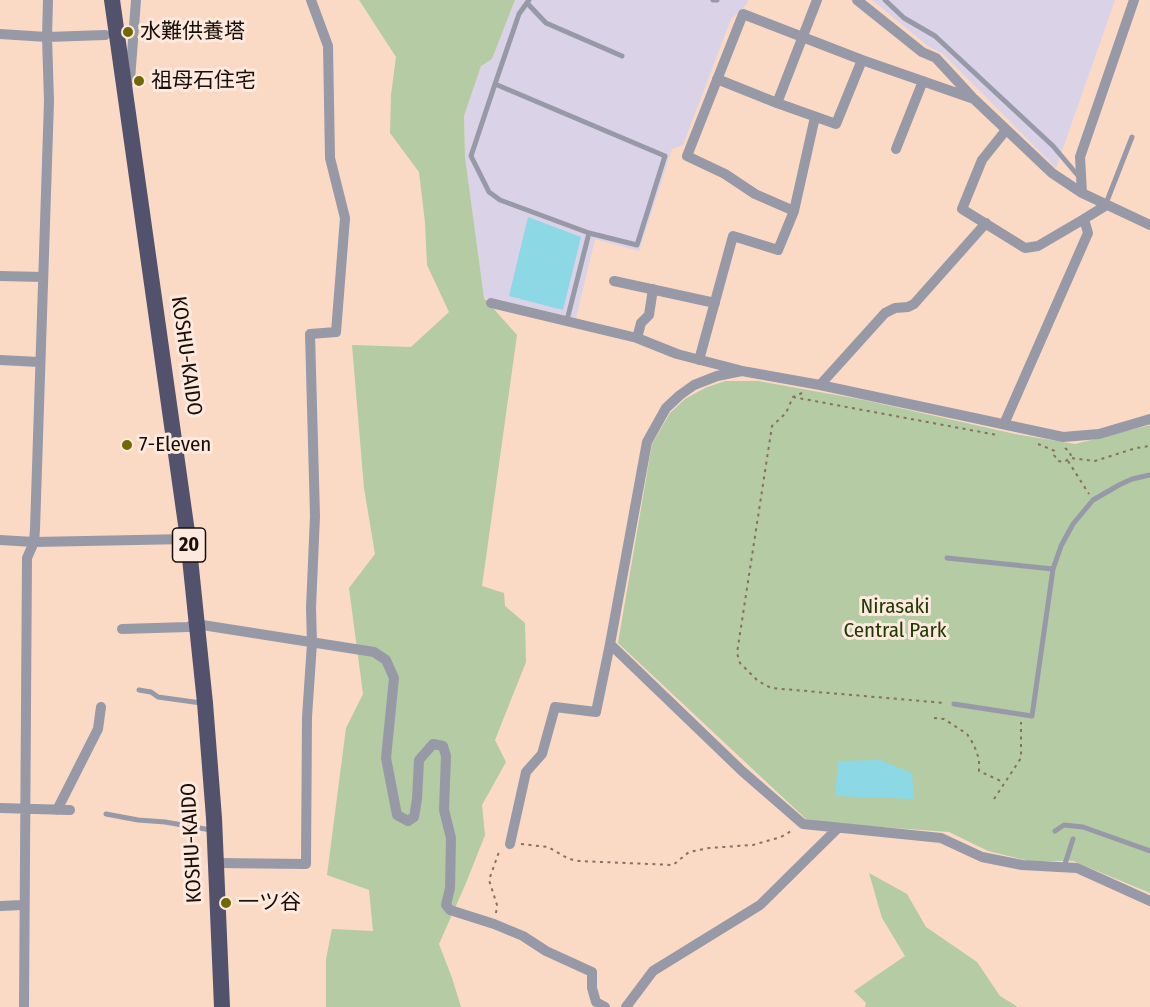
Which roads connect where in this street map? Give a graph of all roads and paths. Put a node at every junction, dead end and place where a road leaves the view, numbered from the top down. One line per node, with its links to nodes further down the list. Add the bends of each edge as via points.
1 (48, 0): 14 (street)
2 (112, 0): 21 (highway, KOSHU-KAIDO / 20)
3 (136, 0): 21 (street, via 130,80)
4 (311, 0): 66 (street, via 328,46 330,158 345,218 336,332 310,334 315,516)
5 (713, 0): 6 (lane)
6 (717, 0)
7 (817, 0): 15 (street)
8 (857, 0): 22 (street, via 922,52 936,58)
9 (885, 0): 28 (lane, via 904,18 935,36 1053,146)
10 (1134, 0): 28 (street, via 1080,157)
11 (528, 2): 16 (lane, via 546,23); 20 (lane, via 519,14)
12 (0, 34): 14 (street)
13 (105, 35): 14 (street)
14 (47, 37): 37 (street, via 49,101)
15 (802, 37): 17 (street); 18 (street, via 743,14); 23 (street)
16 (622, 56)
17 (862, 60): 19 (street); 24 (street, via 836,124)
18 (717, 79): 23 (street); 31 (street, via 687,156)
19 (923, 81): 22 (street); 27 (street)
20 (495, 84): 35 (lane, via 471,156 489,192 500,200); 35 (lane, via 665,156 637,245)
21 (124, 87): 59 (highway, KOSHU-KAIDO / 20)
22 (974, 99): 25 (street)
23 (777, 103): 24 (street)
24 (815, 117): 31 (street)
25 (1006, 130): 29 (street, via 1052,173); 33 (street, via 982,160 962,209)
26 (1132, 137): 30 (lane)
27 (896, 149)
28 (1081, 179): 29 (street)
29 (1082, 194): 30 (street)
30 (1106, 206): 32 (street); 34 (street)
31 (794, 211): 41 (street, via 778,250 733,236)
32 (1084, 219): 33 (street, via 1038,246 1025,248); 51 (street, via 1088,233)
33 (986, 223): 48 (street, via 914,304 885,313)
34 (1150, 225)
35 (589, 232): 42 (lane)
36 (0, 276): 37 (street)
37 (42, 277): 46 (street)
38 (614, 281): 39 (street)
39 (653, 289): 41 (street); 43 (street, via 648,315)
40 (491, 303): 42 (street)
41 (715, 303): 45 (street)
42 (567, 320): 43 (street)
43 (637, 338): 45 (street)
44 (0, 360): 46 (street)
45 (699, 360): 47 (street)
46 (39, 363): 61 (street)
47 (742, 371): 48 (street); 67 (street, via 717,376 680,395 666,408 647,442)
48 (820, 384): 49 (path); 51 (street)
49 (793, 397): 52 (path); 72 (path, via 786,413 772,426 737,653 740,663 771,688)
50 (1150, 419): 51 (street, via 1099,434 1063,437)
51 (1004, 424)
52 (999, 436)
53 (1034, 442): 56 (path, via 1056,449 1054,456 1058,461)
54 (1150, 446): 56 (path, via 1095,461)
55 (1062, 447): 56 (path, via 1070,452)
56 (1069, 460): 58 (path)
57 (1150, 475): 58 (lane, via 1132,479)
58 (1093, 500): 63 (lane, via 1073,524)
59 (188, 539): 61 (street); 64 (highway, KOSHU-KAIDO / 20)
60 (0, 540): 61 (street)
61 (34, 542): 79 (street, via 27,558)
62 (947, 558): 63 (lane)
63 (1053, 569): 74 (lane, via 1032,716)
64 (196, 624): 65 (street); 66 (street); 71 (highway, KOSHU-KAIDO / 20)
65 (122, 629)
66 (312, 643): 90 (street, via 306,864); 95 (street, via 374,652 386,660 394,678 386,758 397,815 408,821 414,817 419,760 433,744 443,746 444,810 451,838 446,905 450,910)
67 (610, 644): 68 (street); 69 (street)
68 (624, 659): 69 (street); 83 (street)
69 (607, 660): 88 (street, via 596,712 555,707 542,754 526,772)
70 (139, 690): 71 (lane, via 158,697)
71 (205, 703): 85 (highway, KOSHU-KAIDO / 20)
72 (954, 704): 74 (lane)
73 (100, 707): 80 (street, via 98,729)
74 (1022, 713): 76 (path, via 1021,758)
75 (934, 718): 76 (path, via 944,719 967,734 979,759 979,771)
76 (1003, 782): 77 (path)
77 (993, 799)
78 (0, 808): 79 (street)
79 (24, 809): 80 (street); 93 (street)
80 (57, 810): 81 (street)
81 (70, 810)
82 (106, 814): 85 (lane)
83 (803, 824): 84 (street); 88 (path, via 781,837 753,845 688,852 673,865 579,861 548,847)
84 (837, 829): 91 (street, via 941,838 982,857 1022,865); 99 (street, via 760,905 653,971)
85 (214, 831): 90 (highway, KOSHU-KAIDO / 20)
86 (1055, 831): 89 (lane, via 1064,825 1083,827)
87 (1073, 839): 91 (lane)
88 (510, 844): 95 (path, via 497,853 489,880 496,904)
89 (1150, 851)
90 (216, 863): 97 (highway, KOSHU-KAIDO / 20)
91 (1064, 867): 92 (street, via 1077,868)
92 (1150, 901)
93 (23, 905): 94 (street); 96 (street)
94 (0, 906)
95 (494, 924): 98 (street, via 592,972 596,1002)
96 (23, 1007)
97 (222, 1007)
98 (605, 1007)
99 (626, 1007)

